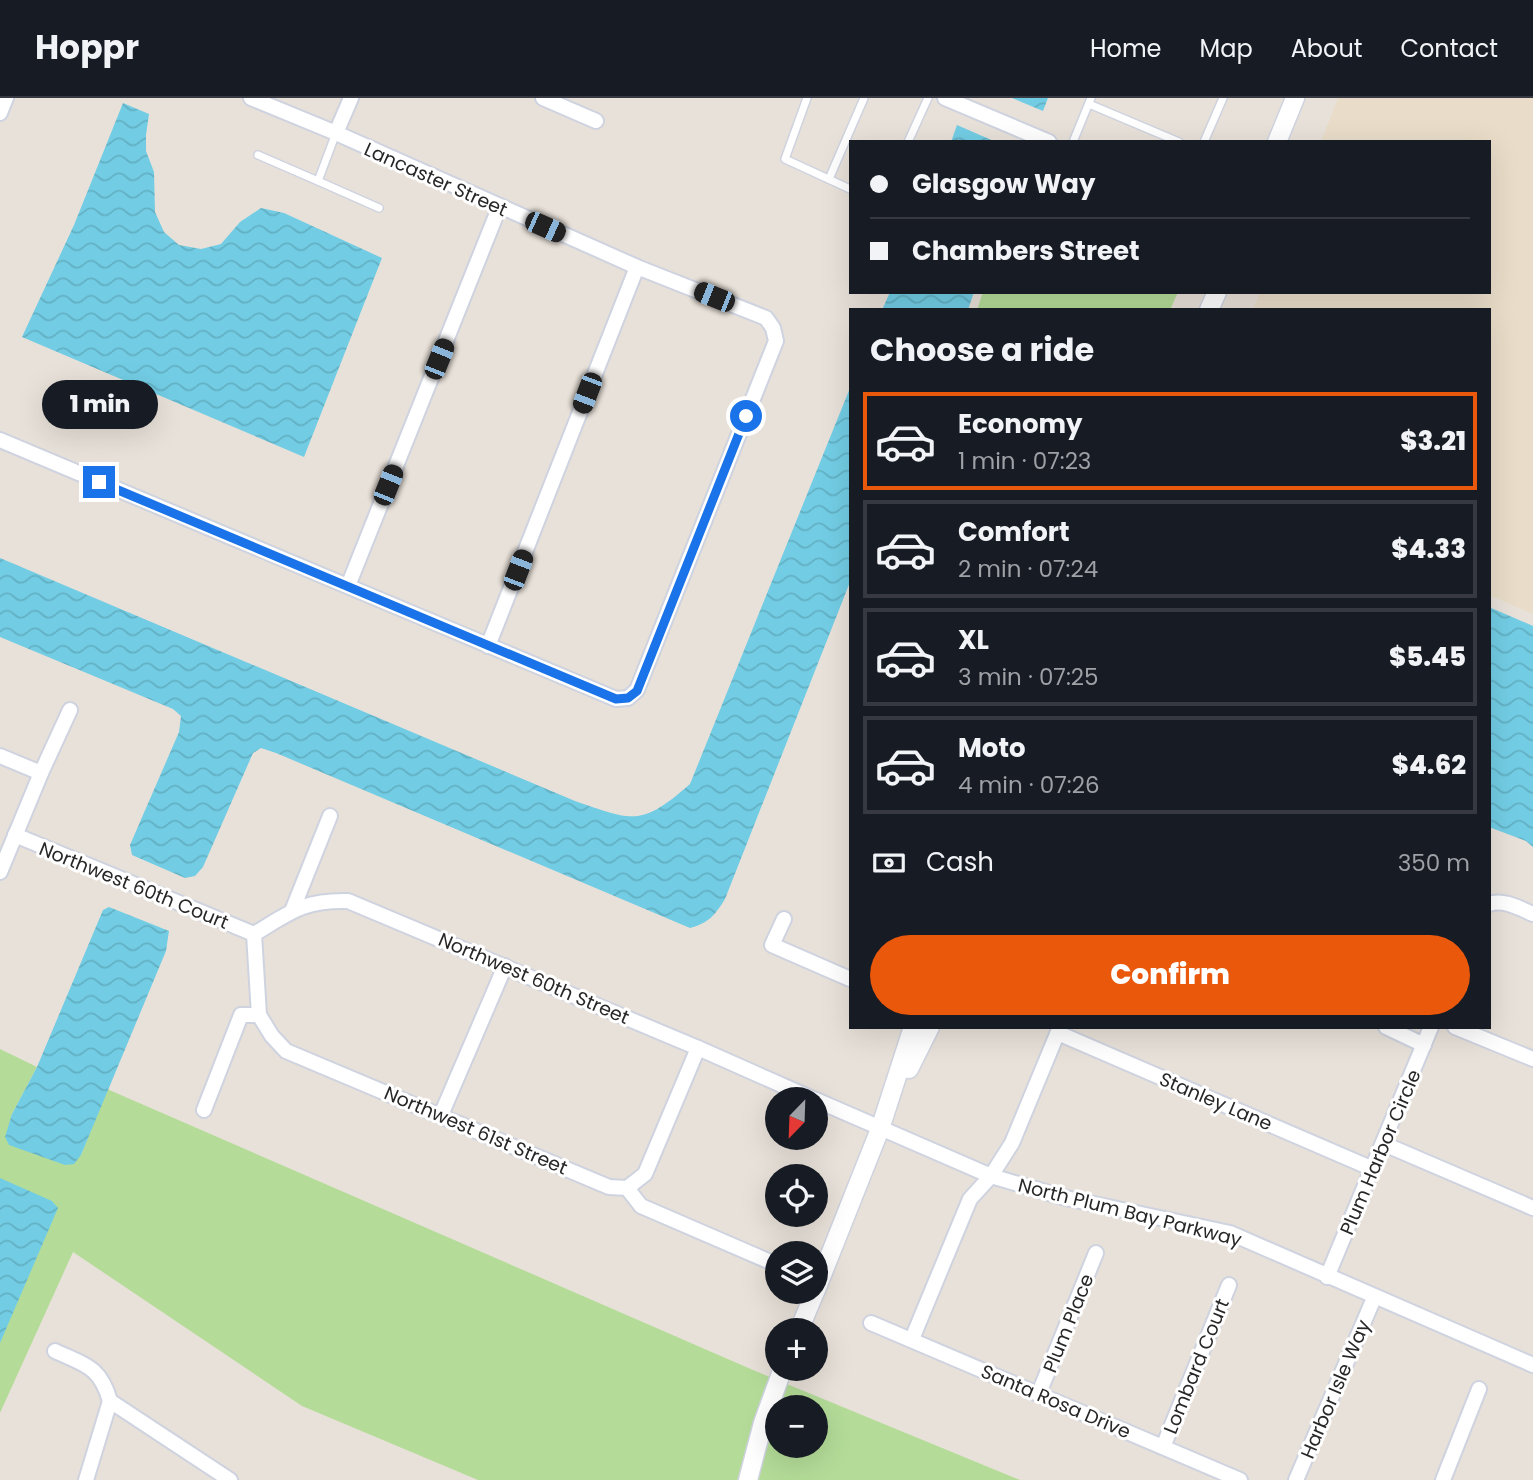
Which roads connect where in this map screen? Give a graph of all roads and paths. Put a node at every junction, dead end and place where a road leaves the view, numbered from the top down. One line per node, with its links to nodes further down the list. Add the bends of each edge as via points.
1 (6, 98): 12 (street)
2 (251, 98): 14 (street, Lancaster Street)
3 (351, 98): 14 (street)
4 (543, 98): 13 (street)
5 (807, 98): 22 (lane, via 785,159)
6 (864, 98): 22 (lane)
7 (928, 98): 15 (lane)
8 (945, 98): 16 (street)
9 (1223, 98): 19 (lane)
10 (1295, 98): 20 (street)
11 (1090, 101): 17 (lane); 18 (lane)
12 (0, 113)
13 (597, 121)
14 (336, 133): 23 (lane); 26 (street, Lancaster Street)
15 (909, 140)
16 (1044, 140)
17 (1074, 140)
18 (1175, 140)
19 (1205, 140)
20 (1278, 140)
21 (258, 155): 23 (lane)
22 (829, 179): 24 (lane)
23 (318, 181): 25 (lane)
24 (849, 189)
25 (379, 208)
26 (499, 208): 27 (street, Lancaster Street); 29 (street)
27 (637, 267): 30 (street); 30 (street, Lancaster Street, via 766,318 776,341 771,354 637,691 616,699)
28 (0, 440): 29 (street)
29 (348, 586): 30 (street)
30 (488, 646)
31 (70, 710): 33 (street)
32 (0, 756): 33 (street)
33 (41, 773): 35 (street)
34 (330, 816): 38 (street)
35 (15, 835): 36 (street); 41 (street, Northwest 60th Court)
36 (0, 872)
37 (1491, 903): 39 (street, via 1507,903)
38 (292, 911): 41 (street, Northwest 60th Street); 42 (street, Northwest 60th Street, via 327,900 348,901)
39 (1533, 914)
40 (783, 919): 43 (street, via 772,945)
41 (254, 934): 44 (street)
42 (505, 966): 52 (street, Northwest 60th Street); 57 (street)
43 (849, 979)
44 (259, 1015): 56 (street, via 241,1016); 57 (street, Northwest 61st Street, via 286,1051)
45 (912, 1029): 58 (street)
46 (929, 1029): 58 (street)
47 (1391, 1029): 51 (street)
48 (1430, 1029): 51 (street, Plum Harbor Circle)
49 (1460, 1029): 53 (street)
50 (1059, 1030): 60 (street, Stanley Lane); 61 (street, via 1012,1143)
51 (1424, 1045): 59 (street, Plum Harbor Circle)
52 (698, 1048): 54 (street, Northwest 60th Street); 62 (street, via 645,1174)
53 (1533, 1059)
54 (785, 1087)
55 (828, 1106): 58 (street, Northwest 60th Street)
56 (204, 1110)
57 (440, 1115): 62 (street, Northwest 61st Street, via 609,1186)
58 (880, 1129): 61 (street, North Plum Bay Parkway); 65 (street)
59 (1384, 1144): 60 (street, Plum Harbor Circle); 63 (street)
60 (1373, 1170): 67 (street, Plum Harbor Circle)
61 (991, 1176): 67 (street, North Plum Bay Parkway, via 1066,1198 1230,1233); 71 (street, via 970,1199)
62 (627, 1188): 66 (street, Northwest 61st Street, via 641,1206)
63 (1533, 1208)
64 (1096, 1252): 76 (street, Plum Place)
65 (828, 1259)
66 (765, 1260)
67 (1327, 1277): 69 (street, North Plum Bay Parkway)
68 (1229, 1285): 78 (street, Lombard Court)
69 (1374, 1298): 73 (street, North Plum Bay Parkway); 83 (street, Harbor Isle Way)
70 (871, 1324): 71 (street, Santa Rosa Drive)
71 (912, 1339): 76 (street, Santa Rosa Drive)
72 (55, 1351): 77 (street, via 90,1367 104,1381)
73 (1533, 1365)
74 (778, 1381): 81 (street)
75 (1479, 1389): 84 (street)
76 (1039, 1393): 78 (street, Santa Rosa Drive)
77 (110, 1401): 79 (street); 80 (street)
78 (1163, 1447): 82 (street, Santa Rosa Drive)
79 (86, 1480)
80 (230, 1480)
81 (748, 1480)
82 (1240, 1480)
83 (1296, 1480)
84 (1443, 1480)

